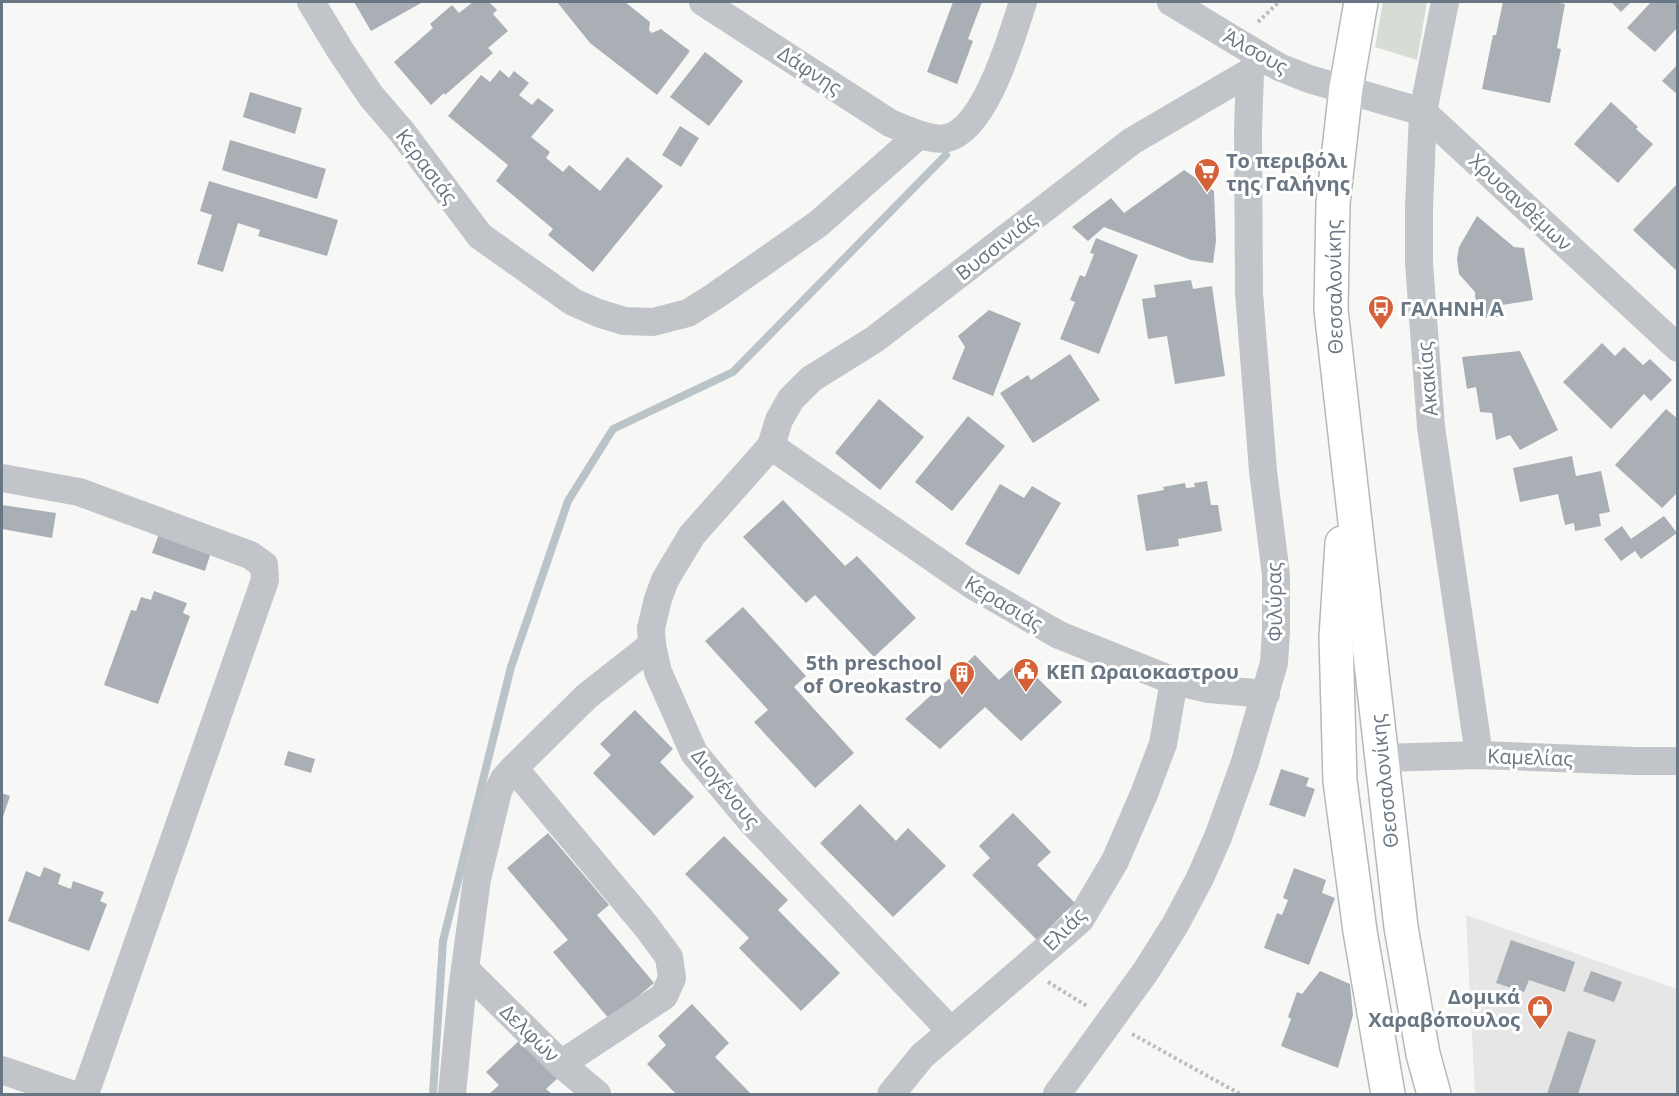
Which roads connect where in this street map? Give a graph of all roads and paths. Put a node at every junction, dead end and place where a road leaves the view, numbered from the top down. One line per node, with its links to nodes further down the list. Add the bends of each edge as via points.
1 (311, 2): 10 (street, Κερασιάς, via 371,96 480,236 573,302 624,321 653,322 688,313 716,296 818,224)
2 (703, 2): 10 (street, Δάφνης, via 890,123)
3 (1023, 2): 10 (street, Δάφνης, via 983,104 967,124 946,138)
4 (1172, 2): 7 (street, Άλσους)
5 (1361, 2): 8 (main road, Θεσσαλονίκης)
6 (1445, 2): 9 (street, Ακακίας)
7 (1255, 64): 8 (street, Άλσους); 12 (street, Βυσσινιάς, via 1132,141 875,339 811,379 791,399); 17 (street, Φιλύρας, via 1248,130 1249,293 1263,471 1276,575 1275,652)
8 (1346, 88): 9 (street, Χρυσανθέμων); 13 (main road, Θεσσαλονίκης, via 1333,203 1331,310)
9 (1423, 112): 11 (street, Χρυσανθέμων); 18 (street, Ακακίας, via 1419,263 1431,427)
10 (919, 135)
11 (1677, 348)
12 (771, 446): 15 (street, Διογένους, via 692,535 665,580 651,628); 16 (street, Κερασιάς, via 972,585 1030,620)
13 (1347, 466): 19 (main road, Θεσσαλονίκης); 32 (main road, Θεσσαλονίκης, via 1336,637 1340,781)
14 (2, 478): 27 (street, via 79,492 250,555 264,565 265,580)
15 (652, 645): 21 (street, via 587,696); 23 (street, Διογένους, via 658,672 694,753 750,820)
16 (1174, 681): 17 (street, Κερασιάς, via 1209,689); 23 (street, Ελιάς, via 1163,744 1144,794 1115,861 1080,920)
17 (1266, 694): 31 (street, Φιλύρας, via 1218,837 1180,916 1146,971)
18 (1479, 755): 19 (street, Καμελίας); 20 (street, Καμελίας)
19 (1382, 758): 33 (main road, Θεσσαλονίκης, via 1401,927)
20 (1677, 760)
21 (514, 768): 22 (street, via 498,790 477,879); 24 (street, via 669,957 672,978 664,996)
22 (465, 969): 24 (street, Δελφών); 28 (street)
23 (950, 1030): 30 (street, Ελιάς, via 922,1056)
24 (561, 1064): 29 (street, Δελφών)
25 (2, 1070): 26 (street)
26 (71, 1095)
27 (85, 1095)
28 (452, 1095)
29 (597, 1095)
30 (891, 1095)
31 (1057, 1095)
32 (1388, 1095)
33 (1434, 1095)

